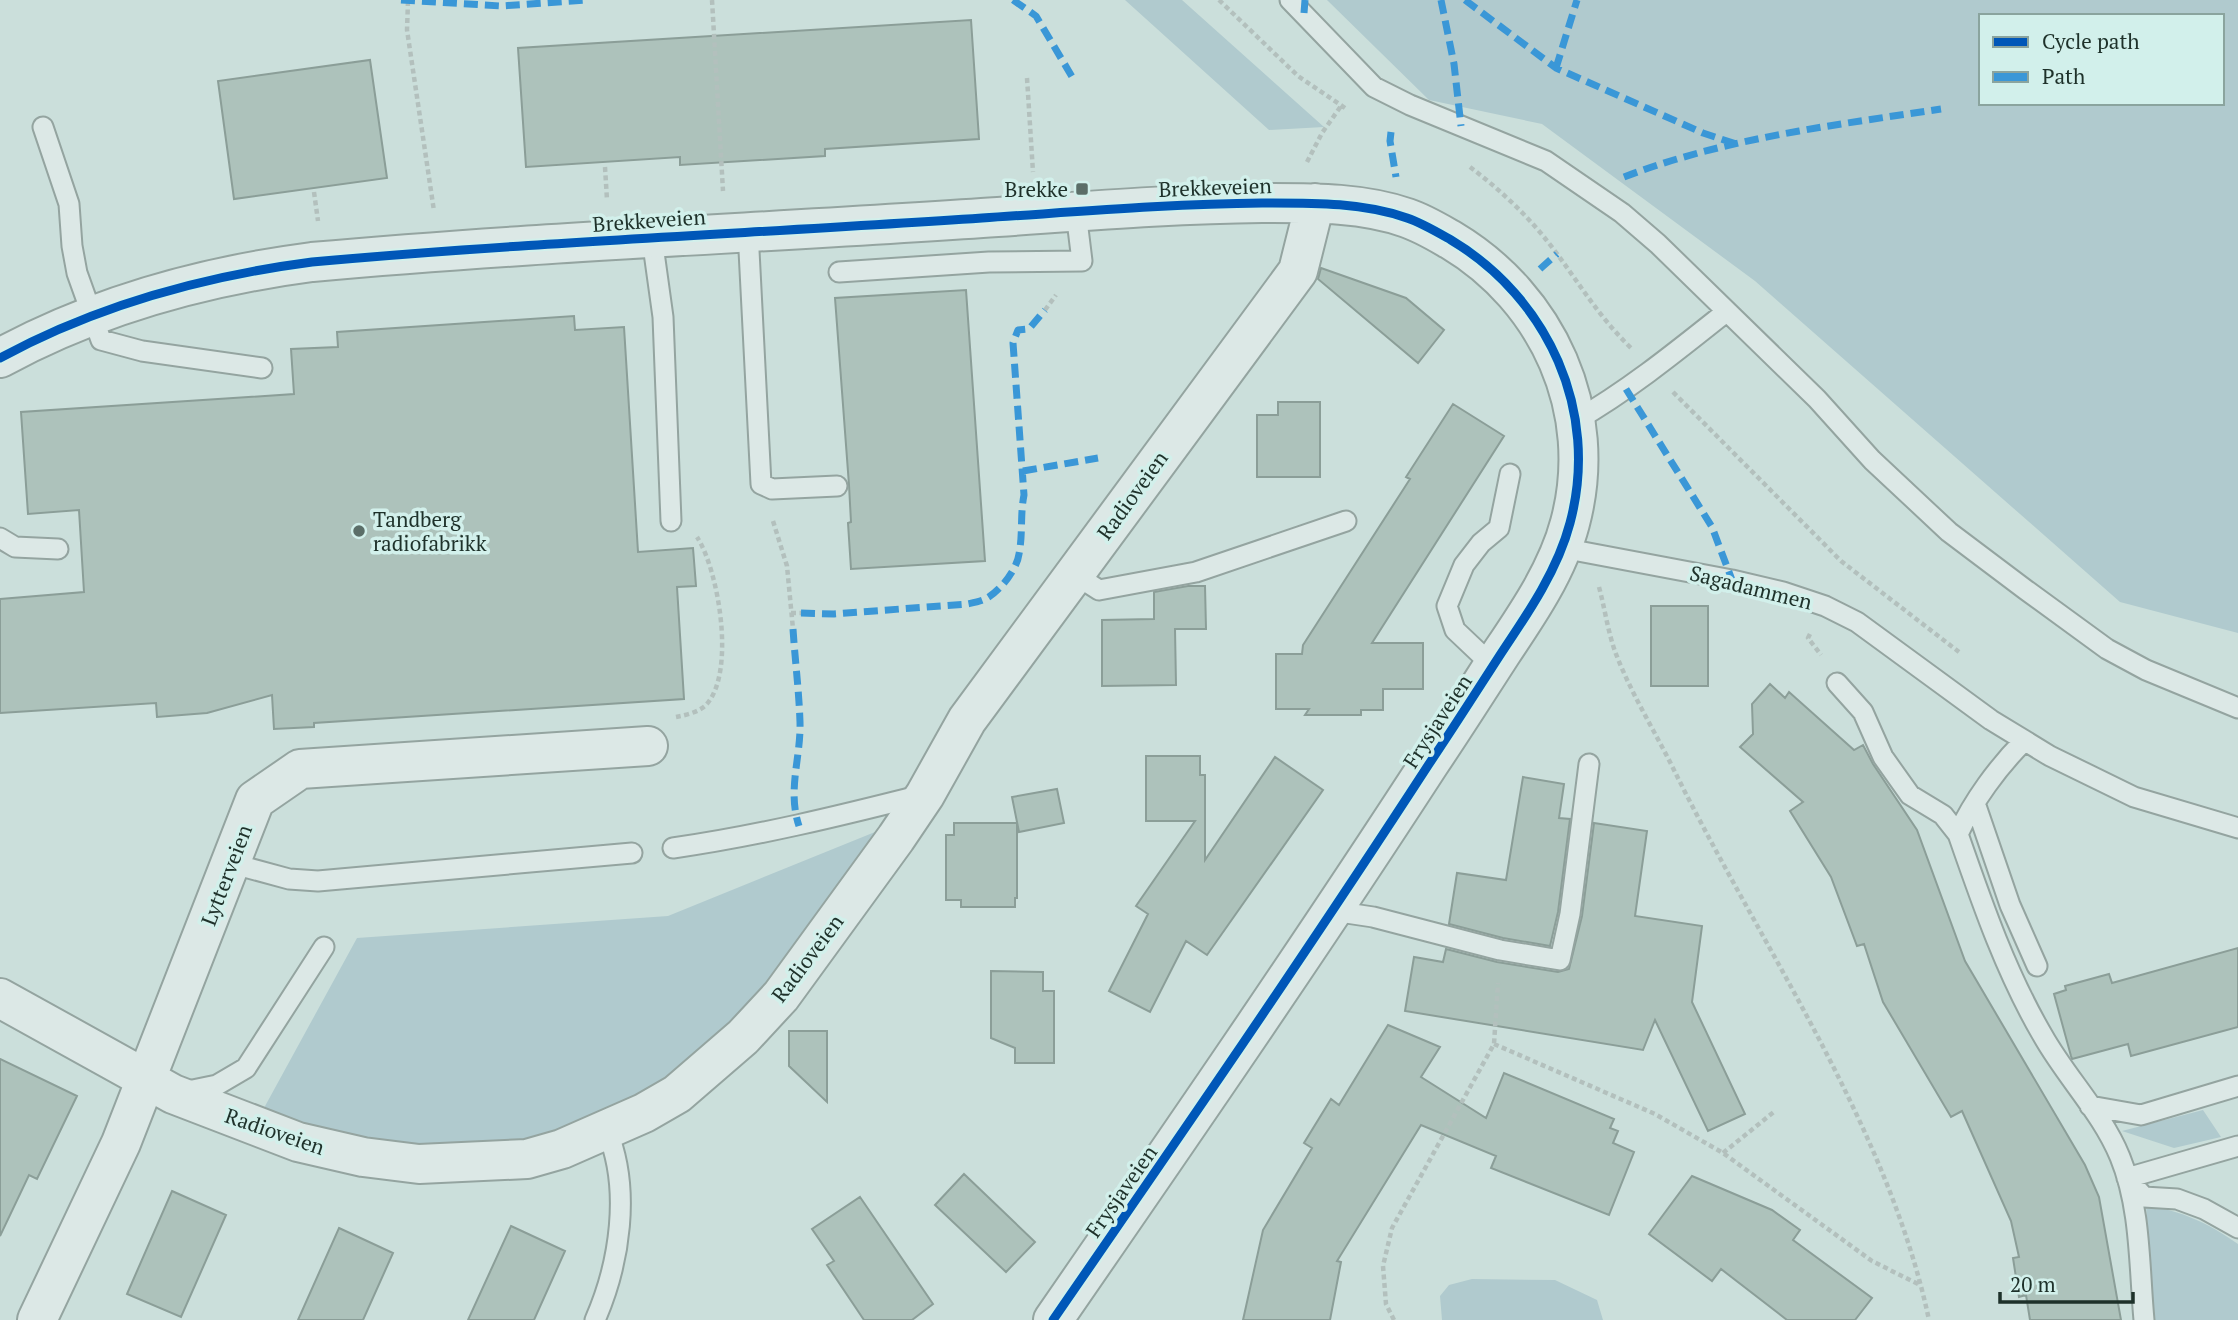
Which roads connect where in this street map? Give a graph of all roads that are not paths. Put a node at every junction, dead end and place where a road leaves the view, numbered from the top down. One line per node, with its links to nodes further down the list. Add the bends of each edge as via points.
1 (1290, 0): 8 (lane, via 1374,87 1546,161 1585,186 1658,244)
2 (43, 127): 9 (lane, via 69,204 77,273)
3 (1315, 203): 4 (street, Brekkeveien, via 1188,204); 12 (street, Frysjaveien, via 1410,218 1499,275 1551,343 1567,383); 20 (street, Radioveien, via 1298,271)
4 (1076, 212): 5 (street, Brekkeveien); 7 (lane, via 1082,261)
5 (736, 218): 6 (street, Brekkeveien); 14 (lane, via 761,484 772,489)
6 (652, 238): 9 (street, Brekkeveien, via 395,255 256,270 178,288); 15 (lane, via 663,317)
7 (839, 272)
8 (1726, 313): 12 (lane, via 1654,370); 23 (lane, via 1950,532 2107,649)
9 (92, 317): 10 (street, Brekkeveien); 11 (lane, via 101,340 109,344)
10 (0, 358)
11 (262, 368)
12 (1575, 421): 18 (street, Frysjaveien, via 1576,487)
13 (1510, 474): 21 (lane, via 1499,528 1464,565 1447,606 1455,630)
14 (837, 486)
15 (671, 521)
16 (1346, 521): 20 (lane, via 1219,565 1145,582 1099,590)
17 (0, 538): 19 (lane, via 15,547)
18 (1562, 548): 21 (street, Frysjaveien); 24 (lane, Sagadammen, via 1732,580 1825,606 1857,622)
19 (58, 549)
20 (1074, 574): 27 (street, Radioveien, via 967,720)
21 (1493, 666): 34 (street, Frysjaveien)
22 (1837, 683): 30 (lane, via 1863,712 1883,757 1910,795 1943,815)
23 (2238, 708)
24 (2024, 741): 28 (lane); 29 (lane, Sagadammen, via 2134,797)
25 (648, 746): 33 (street, Lytterveien, via 300,769 255,800)
26 (1589, 764): 34 (lane, via 1560,960)
27 (925, 794): 31 (lane, via 799,826); 41 (street, Radioveien, via 780,996 743,1037 677,1094)
28 (1975, 803): 30 (lane); 36 (lane, via 2010,905)
29 (2238, 828)
30 (1958, 835): 40 (lane, via 2015,987)
31 (673, 848)
32 (632, 853): 33 (lane, via 318,881 289,879)
33 (230, 863): 39 (street, Lytterveien)
34 (1333, 912): 47 (street, Frysjaveien)
35 (324, 947): 39 (lane, via 246,1068 218,1085)
36 (2037, 965)
37 (0, 998): 39 (street, Radioveien)
38 (2238, 1086): 40 (lane, via 2141,1115)
39 (160, 1087): 41 (street, Radioveien, via 298,1142 419,1164 527,1159); 45 (street, Lytterveien, via 121,1143)
40 (2090, 1106): 43 (lane, via 2111,1139)
41 (607, 1131): 46 (lane, via 616,1153 618,1237 614,1267)
42 (2238, 1146): 43 (lane)
43 (2127, 1178): 44 (lane, via 2144,1197 2177,1199); 48 (lane)
44 (2238, 1228)
45 (37, 1320)
46 (595, 1320)
47 (1053, 1320)
48 (2144, 1320)

